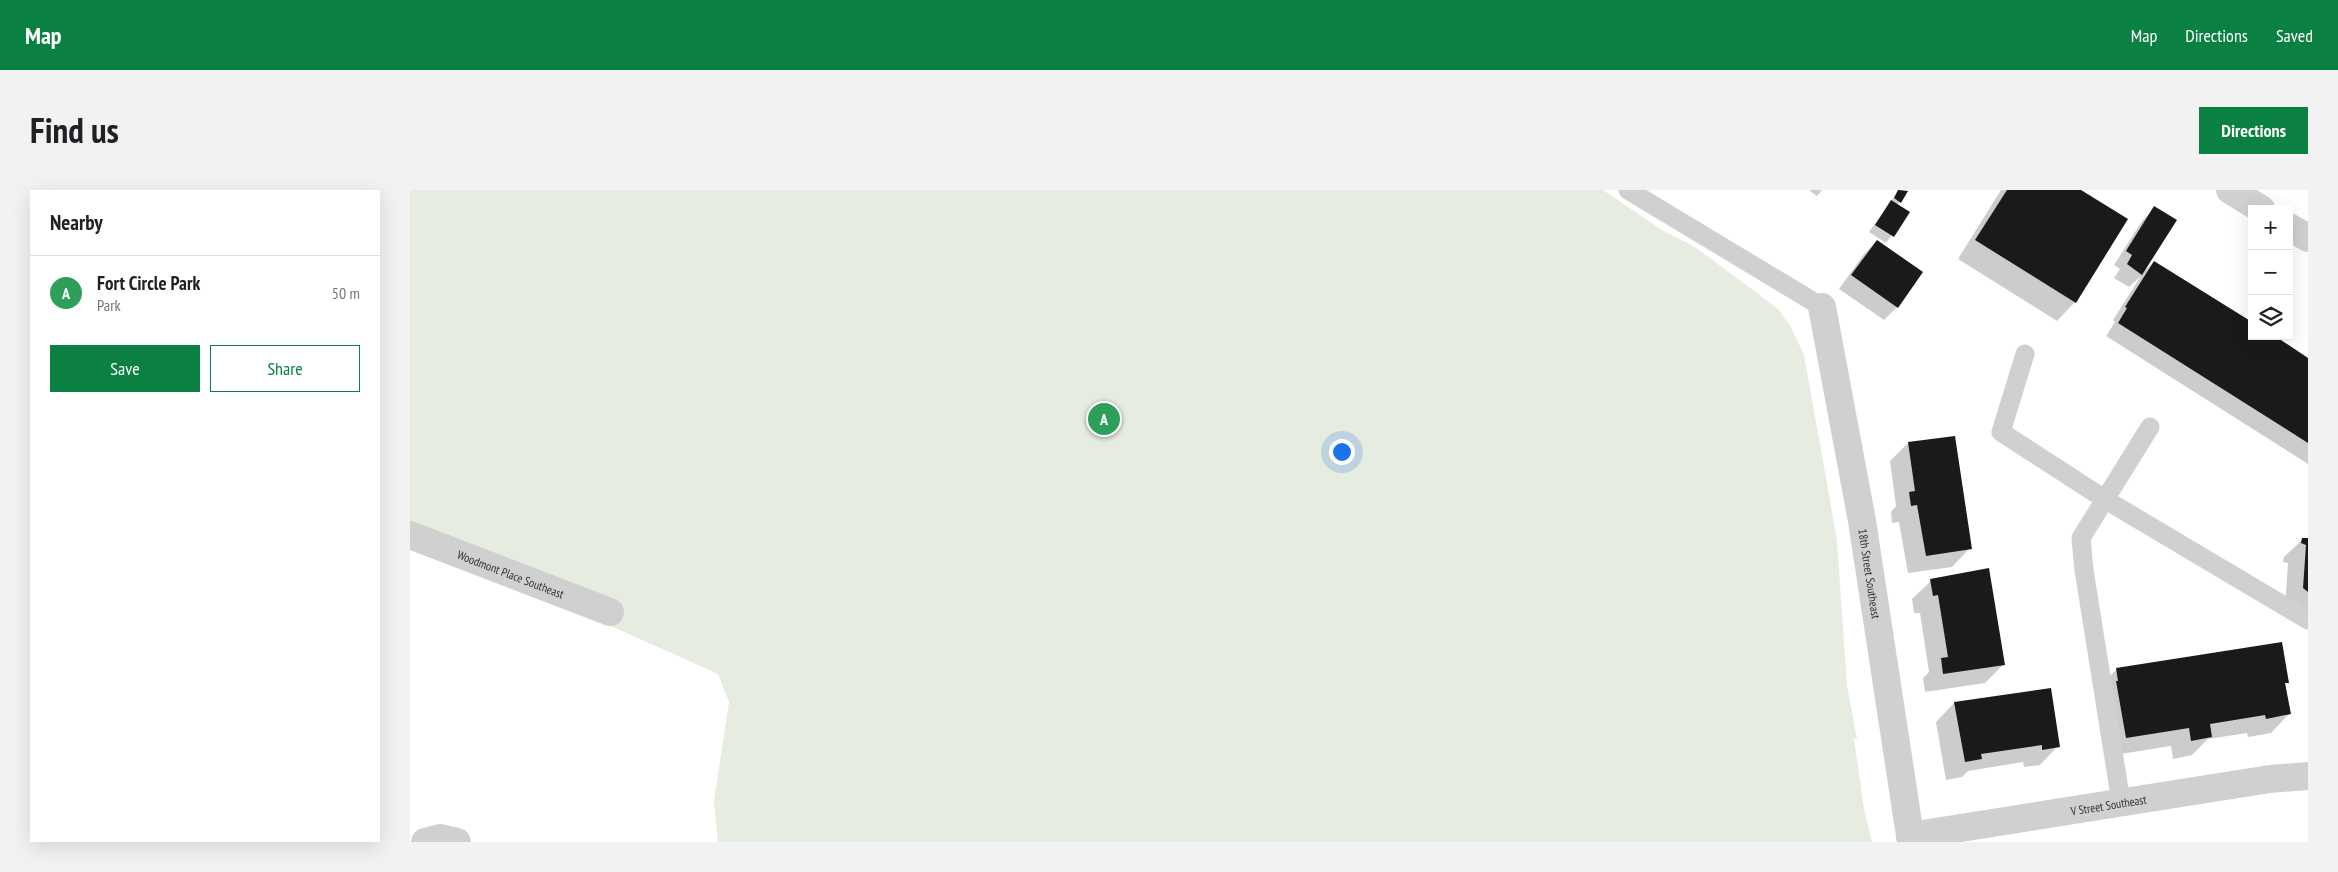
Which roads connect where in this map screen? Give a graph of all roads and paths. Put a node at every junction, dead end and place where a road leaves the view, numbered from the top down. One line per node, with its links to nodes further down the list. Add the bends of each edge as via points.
1 (1628, 190): 6 (lane)
2 (2230, 190): 3 (street)
3 (2254, 205)
4 (2293, 229): 5 (street)
5 (2308, 238)
6 (1822, 307): 15 (street, 18th Street Southeast, via 1862,521)
7 (2025, 354): 9 (lane, via 2001,432)
8 (2150, 427): 9 (lane)
9 (2106, 500): 12 (lane); 14 (lane, via 2081,538)
10 (410, 535): 11 (street, Woodmont Place Southeast)
11 (610, 612)
12 (2308, 620)
13 (2308, 776): 14 (street, V Street Southeast)
14 (2121, 802): 15 (street, V Street Southeast)
15 (1910, 839)
16 (425, 842): 17 (street, via 440,838)
17 (457, 842)

